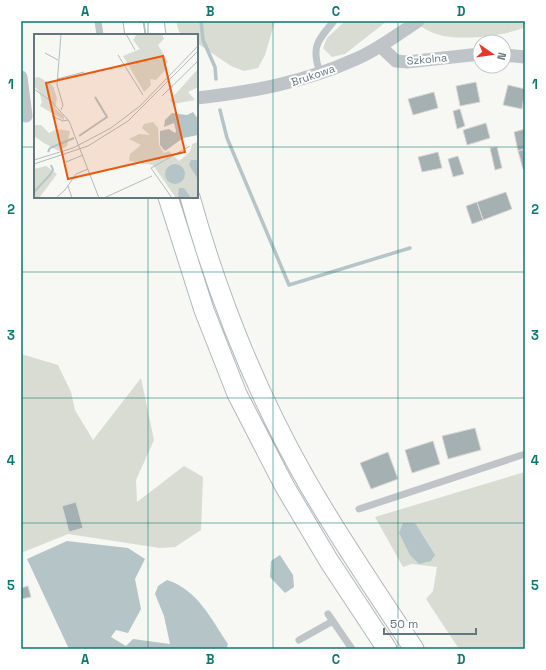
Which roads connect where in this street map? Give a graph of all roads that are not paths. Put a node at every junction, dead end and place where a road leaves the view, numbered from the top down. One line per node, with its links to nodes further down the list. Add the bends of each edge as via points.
1 (98, 21): 6 (lane)
2 (133, 21): 7 (main road)
3 (154, 21): 8 (main road)
4 (334, 21): 13 (lane, via 318,42 314,53)
5 (418, 21): 9 (street, Brukowa)
6 (100, 34)
7 (135, 34)
8 (156, 34)
9 (380, 46): 10 (street, Szkolna, via 396,61); 13 (street, Brukowa, via 357,59)
10 (472, 55)
11 (512, 56): 12 (street)
12 (525, 57)
13 (320, 73): 15 (street, Brukowa, via 285,84)
14 (21, 77): 16 (street)
15 (198, 98)
16 (27, 116)
17 (168, 198): 25 (main road, via 204,310 237,394 285,487 329,561)
18 (190, 198): 26 (main road, via 222,295 259,386 306,480)
19 (525, 454): 20 (lane)
20 (359, 509)
21 (328, 614): 22 (lane)
22 (333, 621): 23 (lane); 24 (lane)
23 (299, 640)
24 (352, 649)
25 (387, 649)
26 (414, 649)

